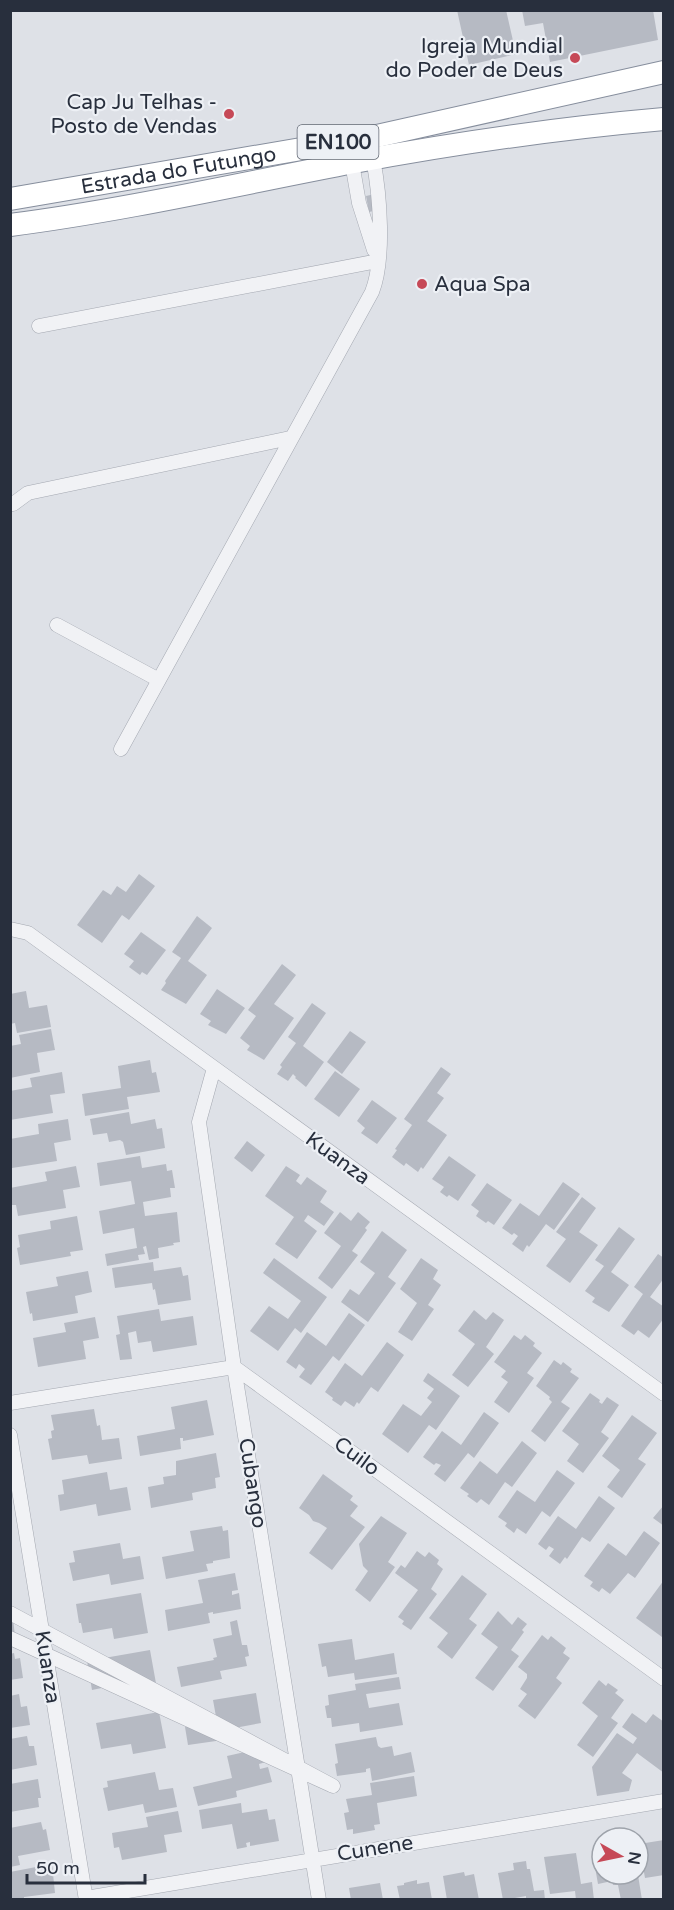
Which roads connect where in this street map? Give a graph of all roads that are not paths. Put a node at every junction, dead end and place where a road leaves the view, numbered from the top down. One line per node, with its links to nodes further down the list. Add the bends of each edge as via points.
1 (663, 72): 4 (highway, Estrada do Futungo / EN100, via 377,136)
2 (663, 119): 3 (highway, Estrada do Futungo / EN100, via 509,137)
3 (363, 161): 5 (highway, Estrada do Futungo / EN100); 6 (street, via 360,203); 6 (street, via 380,201)
4 (10, 199)
5 (10, 225)
6 (378, 261): 7 (street); 8 (street, via 372,292)
7 (39, 326)
8 (291, 438): 9 (street, via 28,493); 11 (street)
9 (13, 504)
10 (57, 625): 11 (street)
11 (159, 680): 12 (street)
12 (122, 749)
13 (10, 929): 14 (street, Kuanza, via 28,933)
14 (214, 1068): 15 (street, Cubango, via 199,1122); 16 (street, Kuanza)
15 (234, 1367): 17 (street); 21 (street, Cuilo); 23 (street, Cubango)
16 (663, 1394)
17 (10, 1402)
18 (10, 1435): 24 (street, Kuanza)
19 (10, 1612): 20 (street, via 333,1786)
20 (10, 1638)
21 (663, 1679)
22 (663, 1801): 23 (street, Cunene)
23 (312, 1859): 24 (street, Cunene); 25 (street, Cubango)
24 (86, 1899)
25 (319, 1899)

